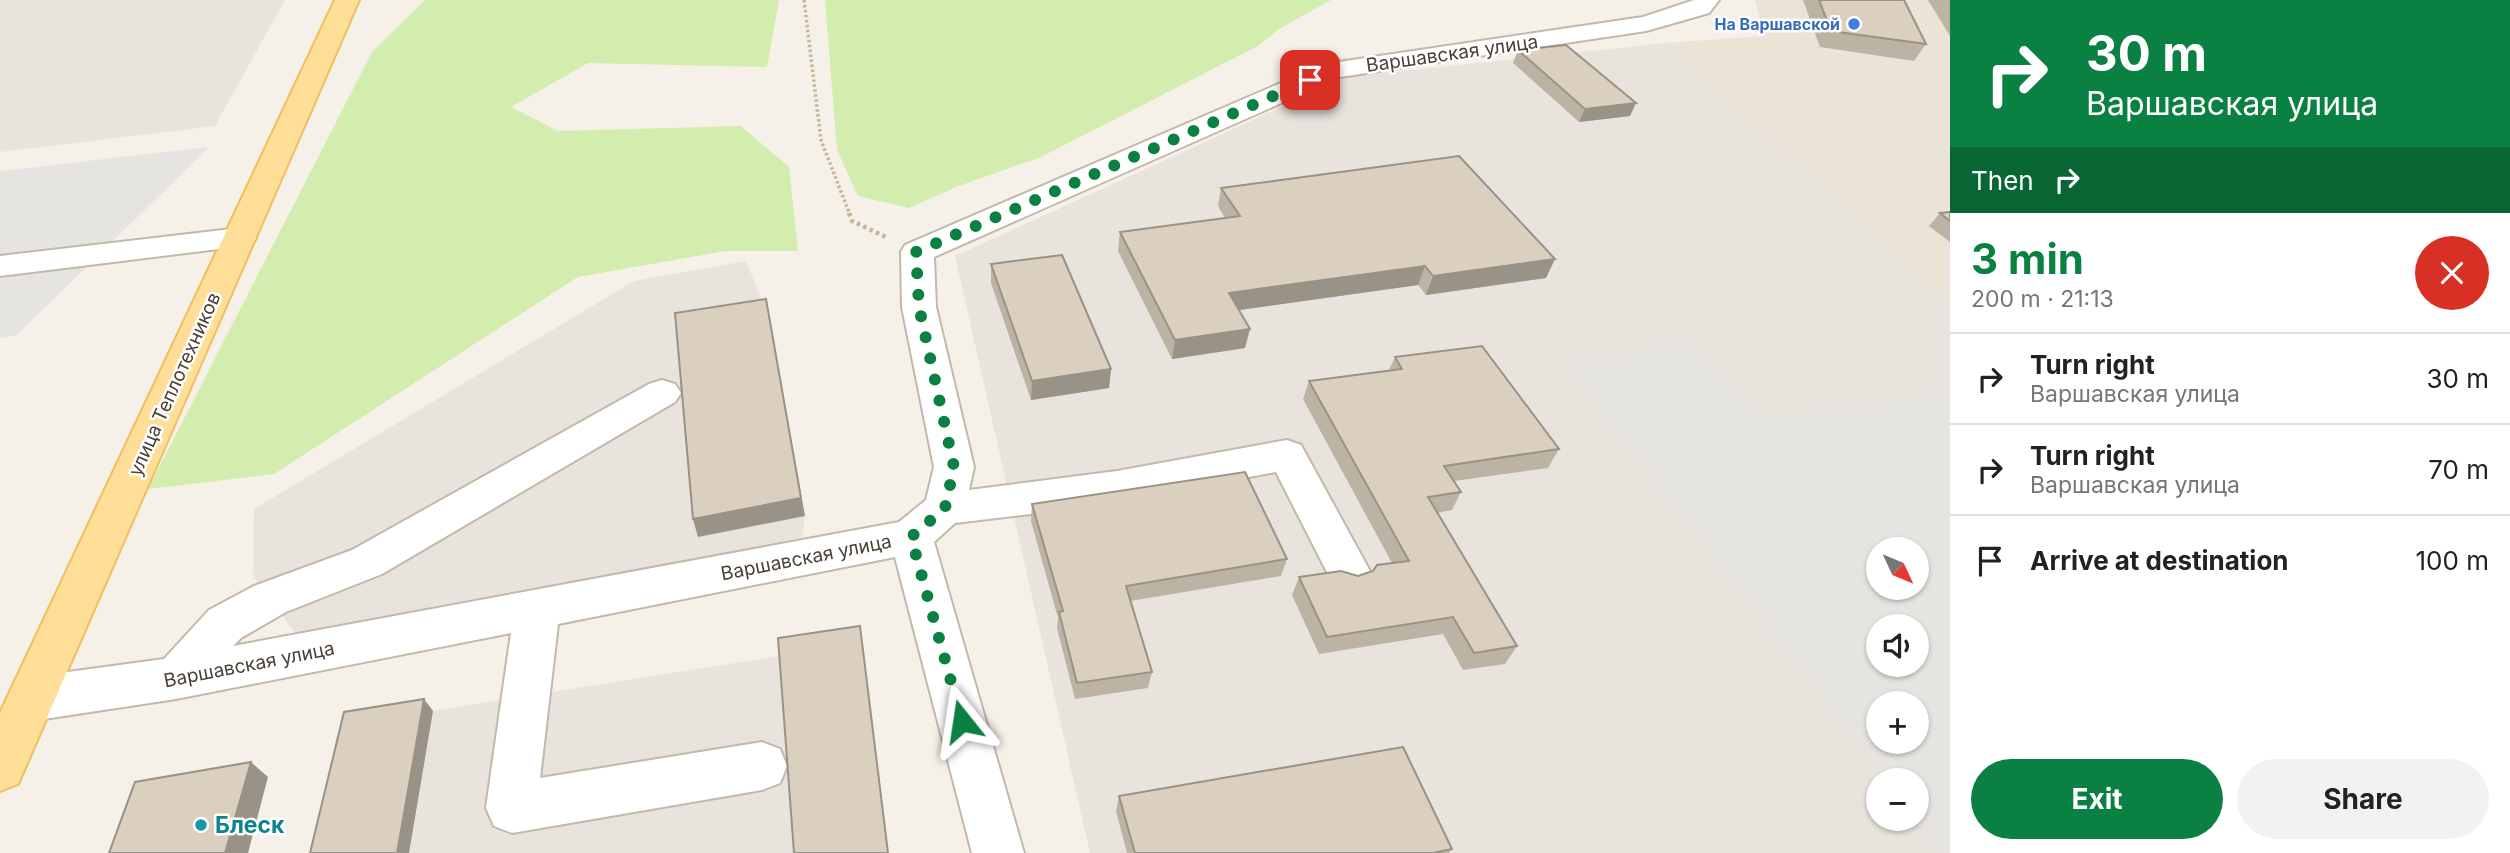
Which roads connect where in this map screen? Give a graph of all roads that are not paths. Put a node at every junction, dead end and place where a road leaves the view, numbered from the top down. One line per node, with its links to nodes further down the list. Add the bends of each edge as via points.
1 (347, 0): 3 (main road, улица Теплотехников)
2 (1707, 0): 6 (street, Варшавская улица, via 1700,8 1646,24 1334,70 916,252 919,307 954,467)
3 (240, 238): 4 (street); 10 (main road, улица Теплотехников)
4 (0, 266)
5 (662, 393): 9 (street, via 367,562 270,599 225,624)
6 (928, 523): 7 (street, Варшавская улица, via 1011,503 1287,455); 8 (street, Варшавская улица); 13 (street)
7 (1349, 573)
8 (538, 609): 9 (street, Варшавская улица); 11 (street, via 512,808)
9 (176, 678): 10 (street, Варшавская улица)
10 (31, 699): 12 (main road, улица Теплотехников)
11 (762, 766)
12 (0, 767)
13 (998, 853)

